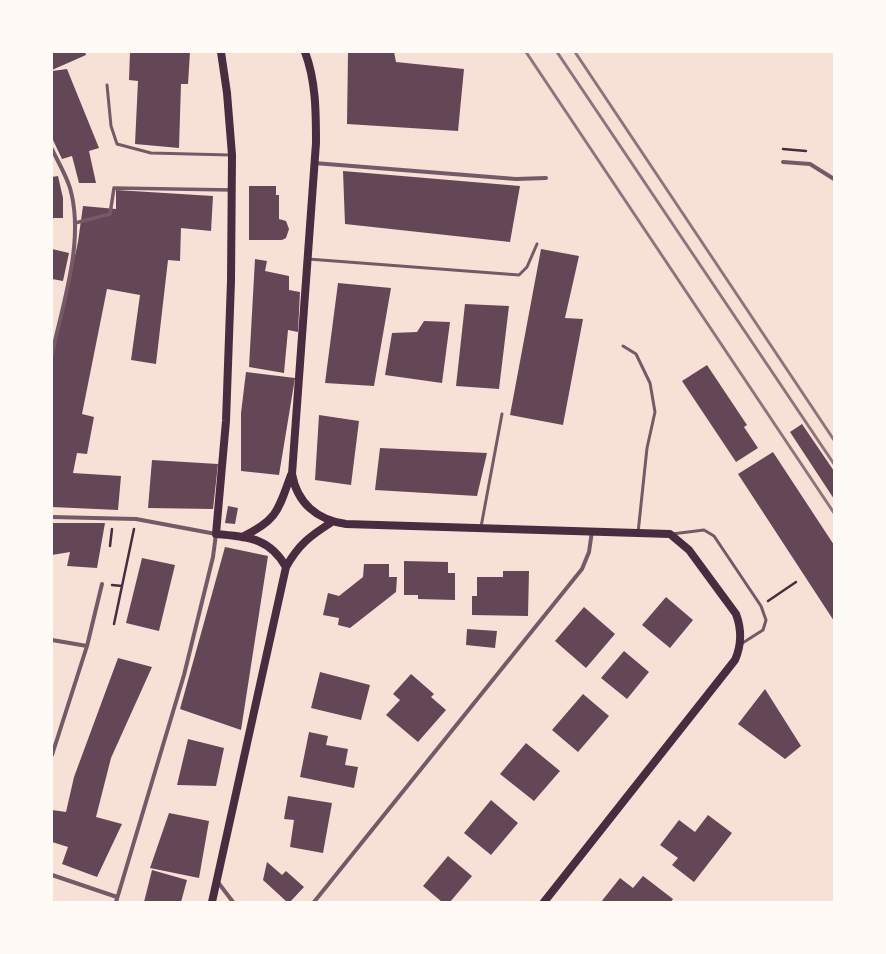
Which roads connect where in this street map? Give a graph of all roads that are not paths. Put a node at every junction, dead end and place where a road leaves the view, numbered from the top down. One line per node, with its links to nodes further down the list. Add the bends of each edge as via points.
1 (221, 52): 5 (main road)
2 (305, 52): 7 (main road, via 316,110)
3 (107, 85): 5 (lane, via 111,126 117,144 151,153)
4 (52, 149): 11 (street, via 70,188)
5 (232, 155): 10 (main road)
6 (783, 162): 9 (street, via 810,164)
7 (314, 163): 8 (street, via 516,179); 13 (main road)
8 (546, 178)
9 (834, 178)
10 (232, 190): 11 (street, via 114,188 110,214); 23 (main road, via 226,420)
11 (75, 223): 15 (street, via 75,248)
12 (537, 244): 13 (lane, via 527,267 519,275)
13 (308, 258): 17 (main road)
14 (623, 346): 22 (lane, via 636,354 650,383 655,412 647,448)
15 (52, 354)
16 (502, 414): 20 (lane)
17 (292, 474): 19 (main road, via 297,491 305,504 316,514); 25 (main road, via 273,518)
18 (52, 516): 23 (street, via 136,519)
19 (332, 522): 20 (main road); 26 (main road, via 309,536)
20 (481, 528): 21 (main road)
21 (592, 532): 22 (main road); 37 (street, via 589,552 582,569)
22 (638, 533): 24 (main road)
23 (216, 534): 25 (main road); 34 (street, via 213,557 184,675)
24 (670, 534): 29 (main road, via 689,550 736,614); 29 (lane, via 704,530 714,536 761,606 766,620 763,630)
25 (242, 537): 26 (main road, via 274,549)
26 (286, 567): 33 (main road)
27 (102, 584): 30 (street)
28 (52, 640): 30 (street)
29 (742, 644): 38 (main road, via 735,660 690,719)
30 (87, 646): 31 (street)
31 (52, 755)
32 (52, 876): 34 (street)
33 (217, 880): 35 (main road); 36 (street)
34 (116, 900)
35 (212, 902)
36 (233, 902)
37 (314, 902)
38 (544, 902)

